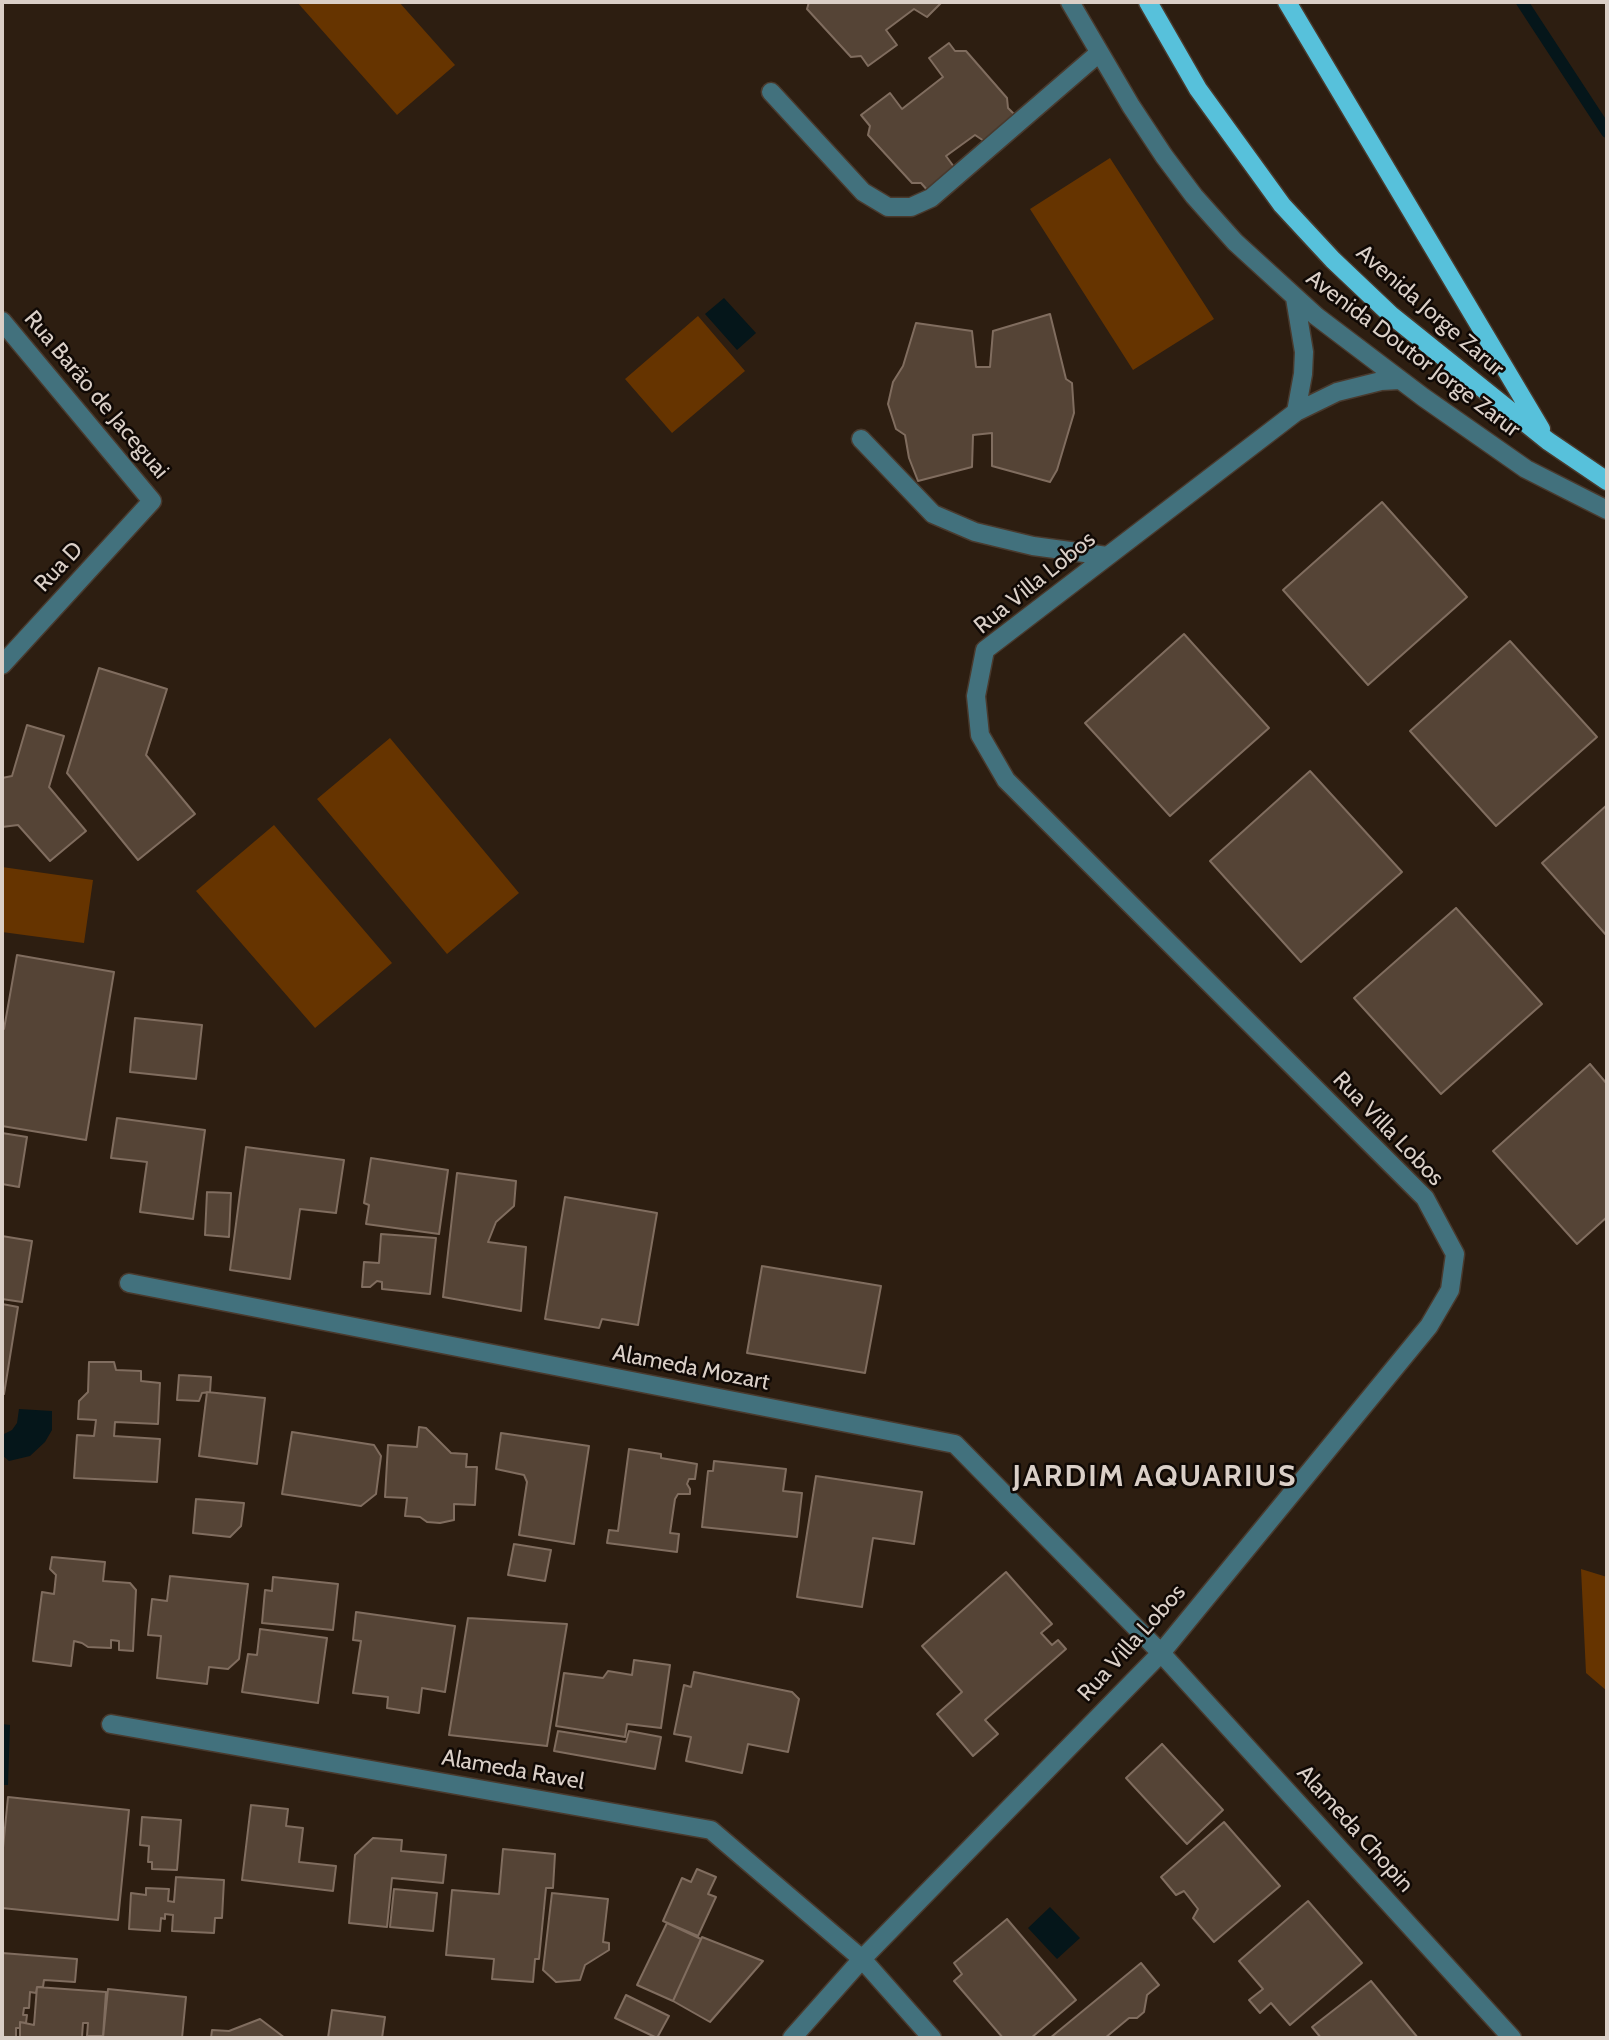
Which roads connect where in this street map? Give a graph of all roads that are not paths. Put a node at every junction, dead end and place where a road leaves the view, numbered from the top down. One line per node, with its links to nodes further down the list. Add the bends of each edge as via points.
1 (1070, 2): 4 (street, Avenida Doutor Jorge Zarur)
2 (1148, 2): 11 (main road, Avenida Jorge Zarur, via 1198,89 1282,205 1391,315)
3 (1287, 2): 11 (main road, Avenida Jorge Zarur)
4 (1099, 53): 5 (street, via 931,198 911,207 888,207 863,192); 6 (street, Avenida Doutor Jorge Zarur, via 1194,196)
5 (771, 92)
6 (1295, 298): 8 (street, Avenida Doutor Jorge Zarur); 9 (street, via 1304,352)
7 (2, 321): 13 (street, Rua Barão de Jaceguai)
8 (1400, 380): 9 (street, Rua Villa Lobos, via 1337,392); 14 (street, Avenida Doutor Jorge Zarur, via 1526,469)
9 (1296, 412): 15 (street, Rua Villa Lobos)
10 (861, 439): 15 (street, via 933,514 975,532 1022,544)
11 (1548, 441): 12 (main road, Avenida Jorge Zarur)
12 (1607, 481)
13 (152, 501): 16 (street, Rua D)
14 (1607, 510)
15 (1107, 556): 19 (street, Rua Villa Lobos, via 985,650 976,696 979,735 1006,780 1425,1198 1455,1255 1450,1290 1429,1326)
16 (9, 646): 17 (street, Rua D)
17 (2, 665)
18 (129, 1283): 19 (street, Alameda Mozart, via 955,1444)
19 (1161, 1653): 21 (street, Rua Villa Lobos); 24 (street, Alameda Chopin)
20 (111, 1724): 21 (street, Alameda Ravel, via 711,1830)
21 (862, 1959): 22 (street, Rua Villa Lobos); 23 (street, Alameda Ravel)
22 (792, 2038)
23 (932, 2038)
24 (1512, 2038)

